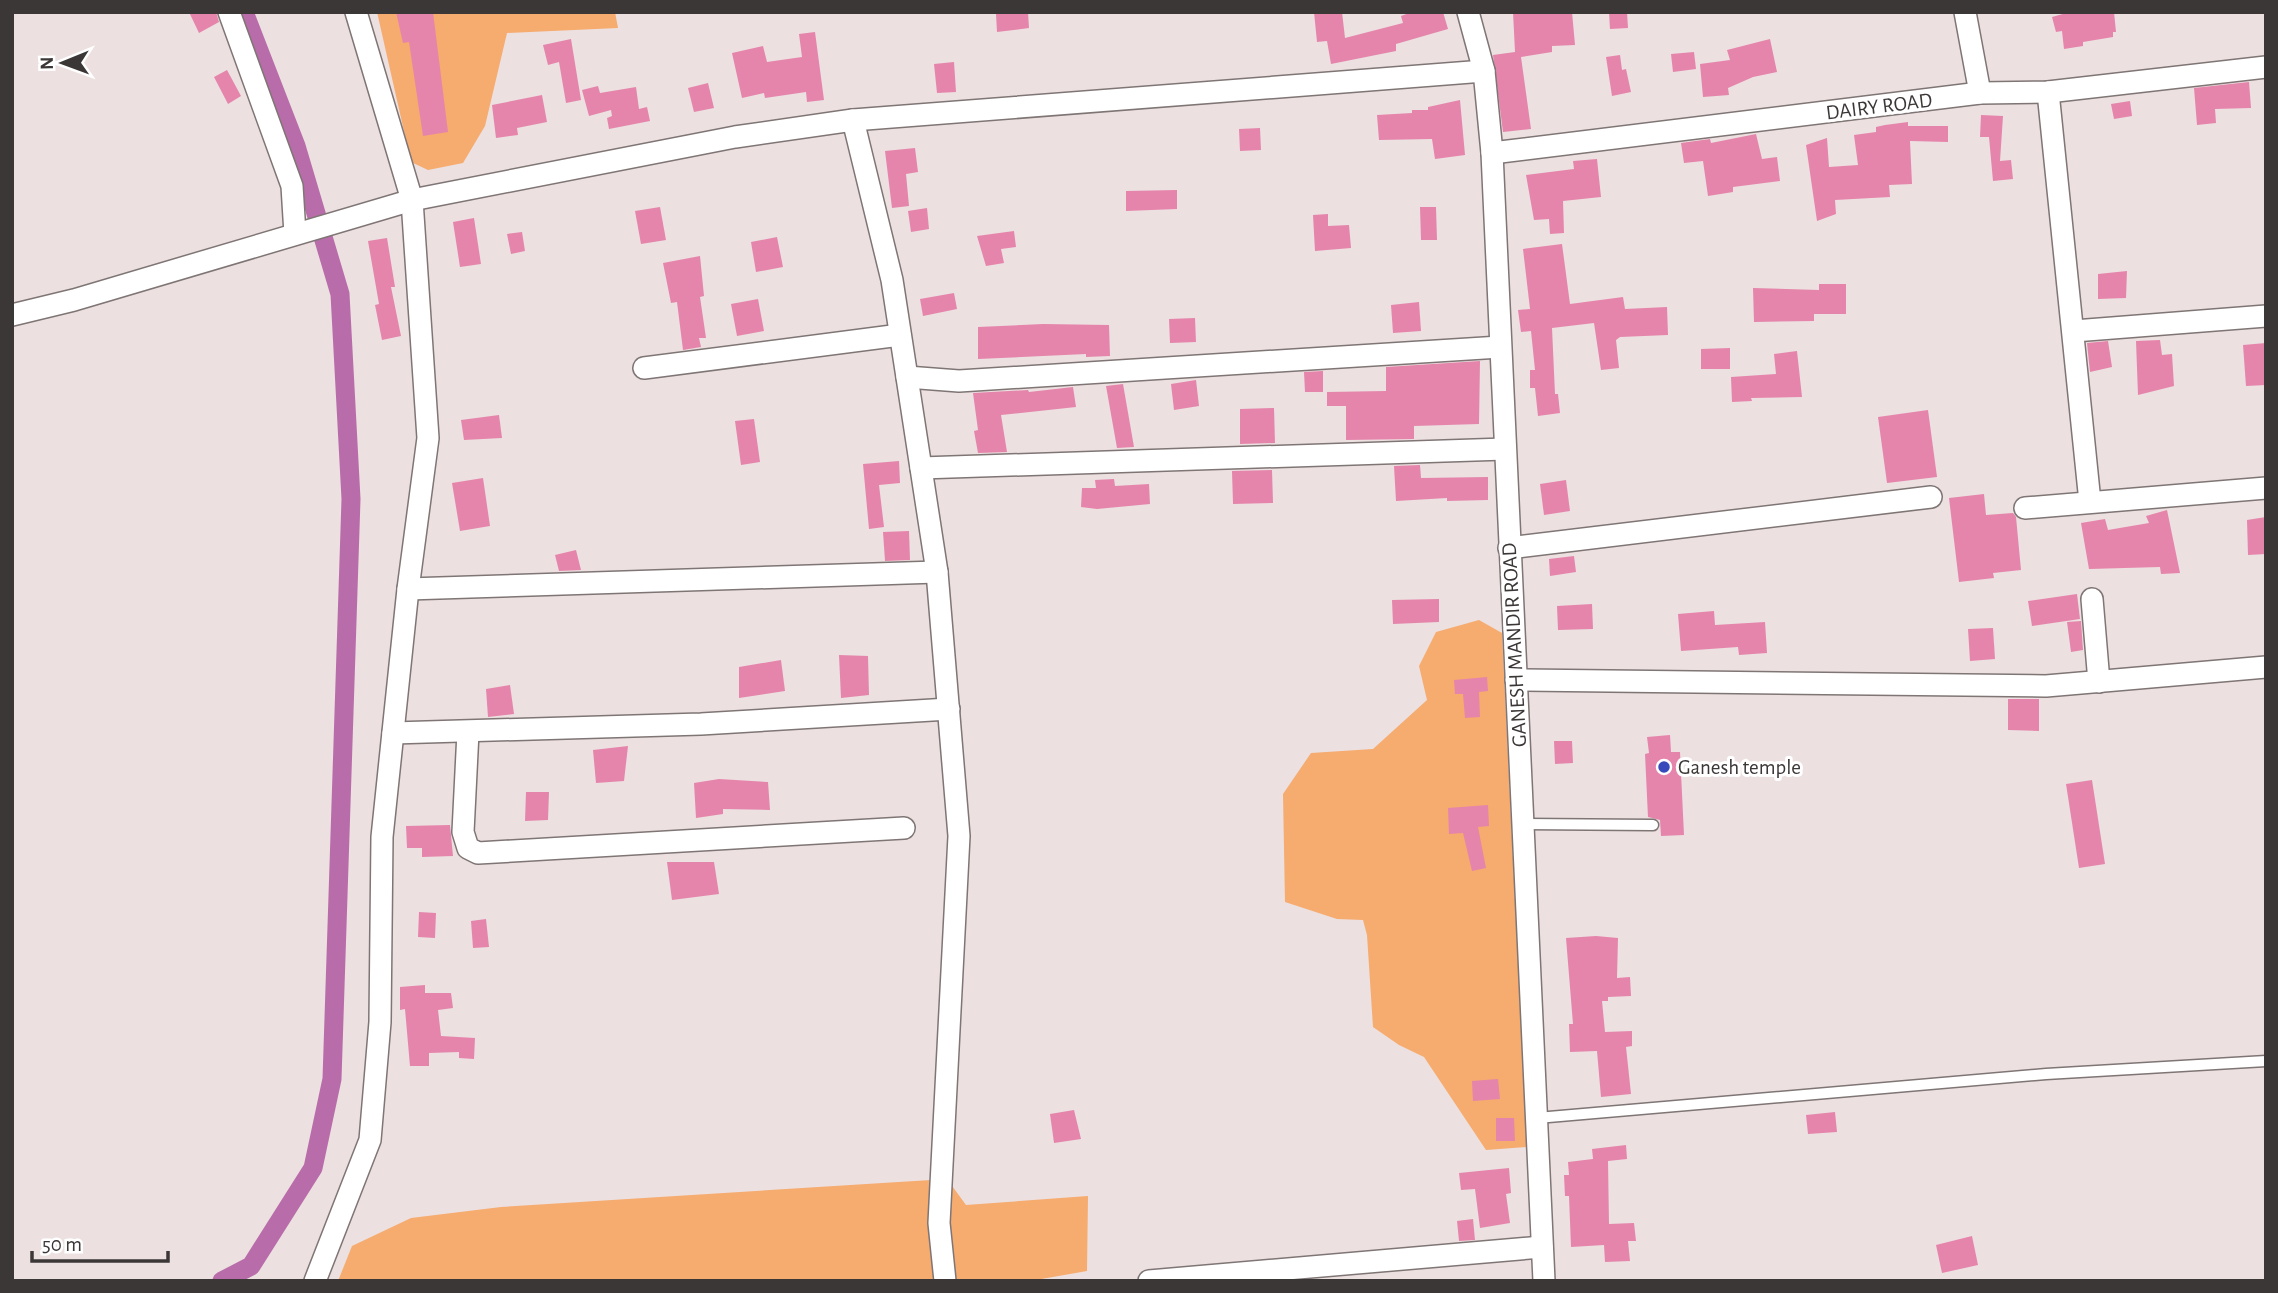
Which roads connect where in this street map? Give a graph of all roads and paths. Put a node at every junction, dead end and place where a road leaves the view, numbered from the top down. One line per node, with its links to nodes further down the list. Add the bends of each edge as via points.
1 (229, 12): 12 (street, via 292,186)
2 (356, 12): 11 (street)
3 (1468, 12): 6 (street, GANESH MANDIR ROAD)
4 (1965, 12): 8 (street)
5 (2266, 67): 7 (street, DAIRY ROAD)
6 (1484, 71): 9 (street); 10 (street, GANESH MANDIR ROAD)
7 (2048, 92): 8 (street, DAIRY ROAD); 15 (street)
8 (1980, 93): 10 (street, DAIRY ROAD)
9 (853, 120): 11 (street, via 735,137); 16 (street)
10 (1492, 153): 17 (street, GANESH MANDIR ROAD)
11 (412, 200): 12 (street); 28 (street, via 428,438)
12 (301, 232): 13 (street)
13 (12, 315)
14 (2266, 316): 15 (street)
15 (2074, 331): 24 (street)
16 (901, 335): 18 (street); 19 (street)
17 (1500, 346): 19 (street, via 959,380); 20 (street, GANESH MANDIR ROAD)
18 (644, 368)
19 (907, 377): 21 (street)
20 (1505, 449): 21 (street); 26 (street, GANESH MANDIR ROAD)
21 (921, 468): 27 (street)
22 (2266, 488): 24 (street)
23 (1931, 497): 26 (street)
24 (2090, 502): 25 (street)
25 (2025, 508)
26 (1509, 548): 31 (street, GANESH MANDIR ROAD)
27 (937, 572): 28 (street); 33 (street)
28 (408, 589): 35 (street)
29 (2092, 599): 32 (street)
30 (2266, 667): 32 (street)
31 (1516, 680): 32 (street, via 2046,686); 36 (street, GANESH MANDIR ROAD)
32 (2099, 681)
33 (949, 709): 34 (street); 43 (street, via 959,836 939,1223)
34 (468, 732): 35 (street); 38 (street, via 463,832 468,848 478,853)
35 (393, 733): 42 (street, via 382,836 380,1022 370,1140)
36 (1522, 824): 37 (lane); 40 (street, GANESH MANDIR ROAD)
37 (1653, 825)
38 (904, 828)
39 (2266, 1061): 40 (lane, via 2056,1073)
40 (1537, 1118): 41 (street, GANESH MANDIR ROAD)
41 (1542, 1247): 44 (street); 45 (street, GANESH MANDIR ROAD)
42 (315, 1281)
43 (945, 1281)
44 (1149, 1281)
45 (1544, 1281)

